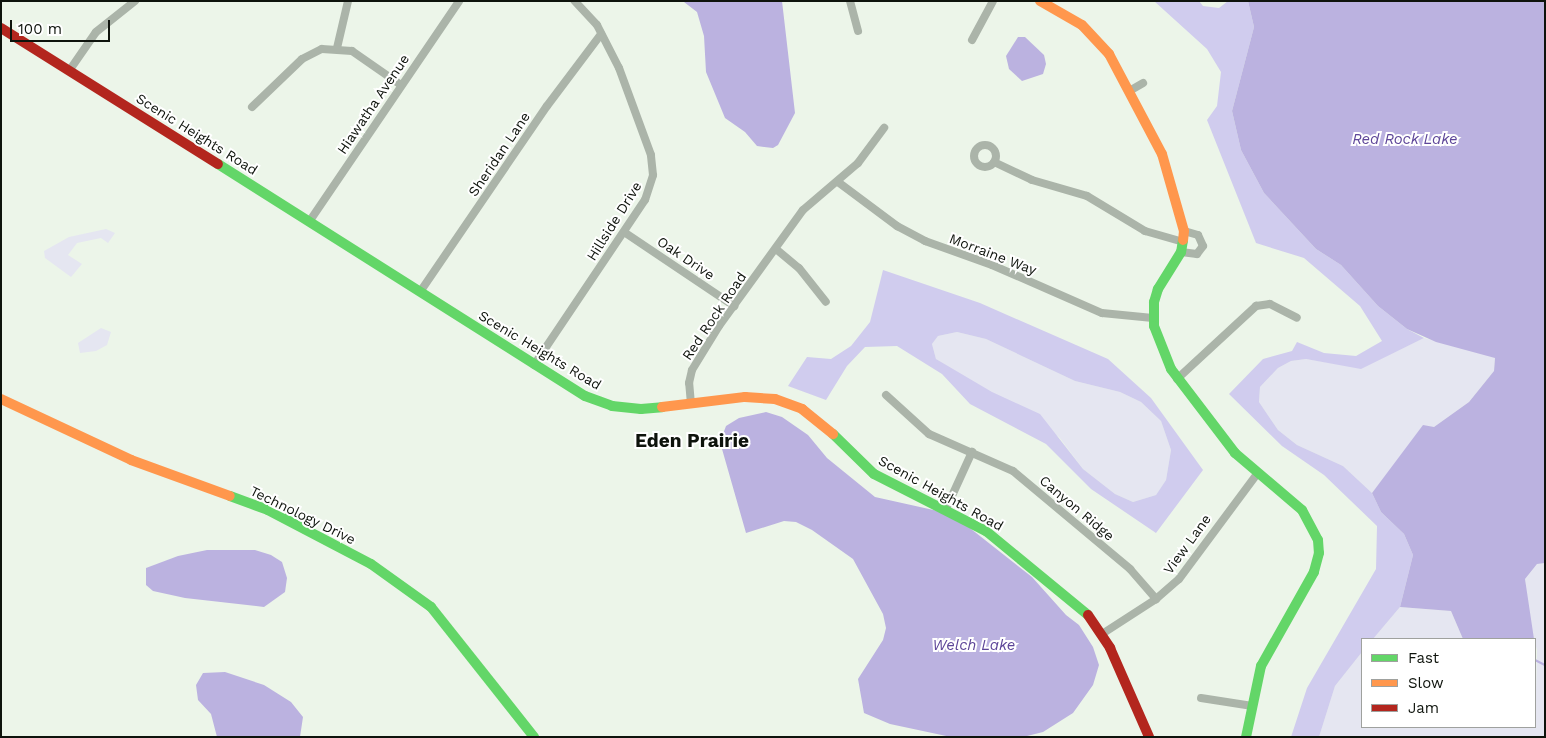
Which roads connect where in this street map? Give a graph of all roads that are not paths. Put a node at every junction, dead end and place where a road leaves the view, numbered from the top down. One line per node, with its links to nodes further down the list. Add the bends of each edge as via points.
1 (135, 1): 13 (street, via 96,32)
2 (348, 1): 12 (street)
3 (459, 1): 15 (street, Hiawatha Avenue)
4 (575, 1): 10 (street, Hillside Drive)
5 (850, 1): 9 (street)
6 (993, 1): 11 (street)
7 (1040, 1): 16 (street, via 1066,13 1087,29 1110,54)
8 (1, 28): 13 (street, Scenic Heights Road)
9 (858, 32)
10 (601, 34): 23 (street, Hillside Drive, via 618,68 653,167 650,190); 26 (street, Sheridan Lane, via 547,106)
11 (972, 40)
12 (338, 48): 15 (street, via 358,55); 17 (street, via 322,49 302,60)
13 (70, 71): 21 (street, Scenic Heights Road)
14 (1143, 83): 16 (street)
15 (401, 85): 21 (street, Hiawatha Avenue)
16 (1131, 90): 22 (street, via 1162,154)
17 (252, 107)
18 (884, 128): 20 (street, Red Rock Road, via 858,163)
19 (994, 162): 24 (street, via 1032,180 1087,196 1145,231)
20 (838, 182): 25 (street, Red Rock Road, via 803,210); 29 (street, Morraine Way, via 897,226 925,241 992,265 1102,313)
21 (309, 222): 26 (street, Scenic Heights Road)
22 (1184, 231): 24 (street); 24 (street, via 1198,235 1202,246 1197,254)
23 (624, 232): 28 (street, Oak Drive); 31 (street, Hillside Drive)
24 (1182, 247): 29 (street, via 1158,289)
25 (776, 249): 27 (street, via 799,268); 28 (street, Red Rock Road)
26 (420, 292): 31 (street, Scenic Heights Road)
27 (826, 302)
28 (734, 306): 35 (street, Red Rock Road, via 692,370 689,383)
29 (1153, 318): 32 (street, via 1157,339)
30 (1297, 318): 32 (street, via 1278,306 1256,306)
31 (534, 365): 35 (street, Scenic Heights Road, via 584,396 612,406 642,410)
32 (1177, 379): 37 (street, via 1235,452)
33 (886, 395): 36 (street, Canyon Ridge, via 928,434)
34 (1, 398): 44 (street, Technology Drive, via 131,460 268,510 379,569 418,596 450,628)
35 (691, 404): 38 (street, Scenic Heights Road, via 745,397 787,402 813,415 874,474)
36 (972, 452): 38 (street); 39 (street, Canyon Ridge, via 999,462 1022,478 1130,569)
37 (1257, 474): 39 (street, View Lane, via 1179,579); 42 (street, via 1302,510 1323,546 1310,581 1266,652)
38 (946, 509): 40 (street, Scenic Heights Road, via 982,529 1025,560 1086,612)
39 (1156, 599): 40 (street, View Lane)
40 (1102, 634): 43 (street, Scenic Heights Road)
41 (1201, 698): 42 (street)
42 (1252, 706): 45 (street)
43 (1145, 735)
44 (534, 737)
45 (1246, 737)

